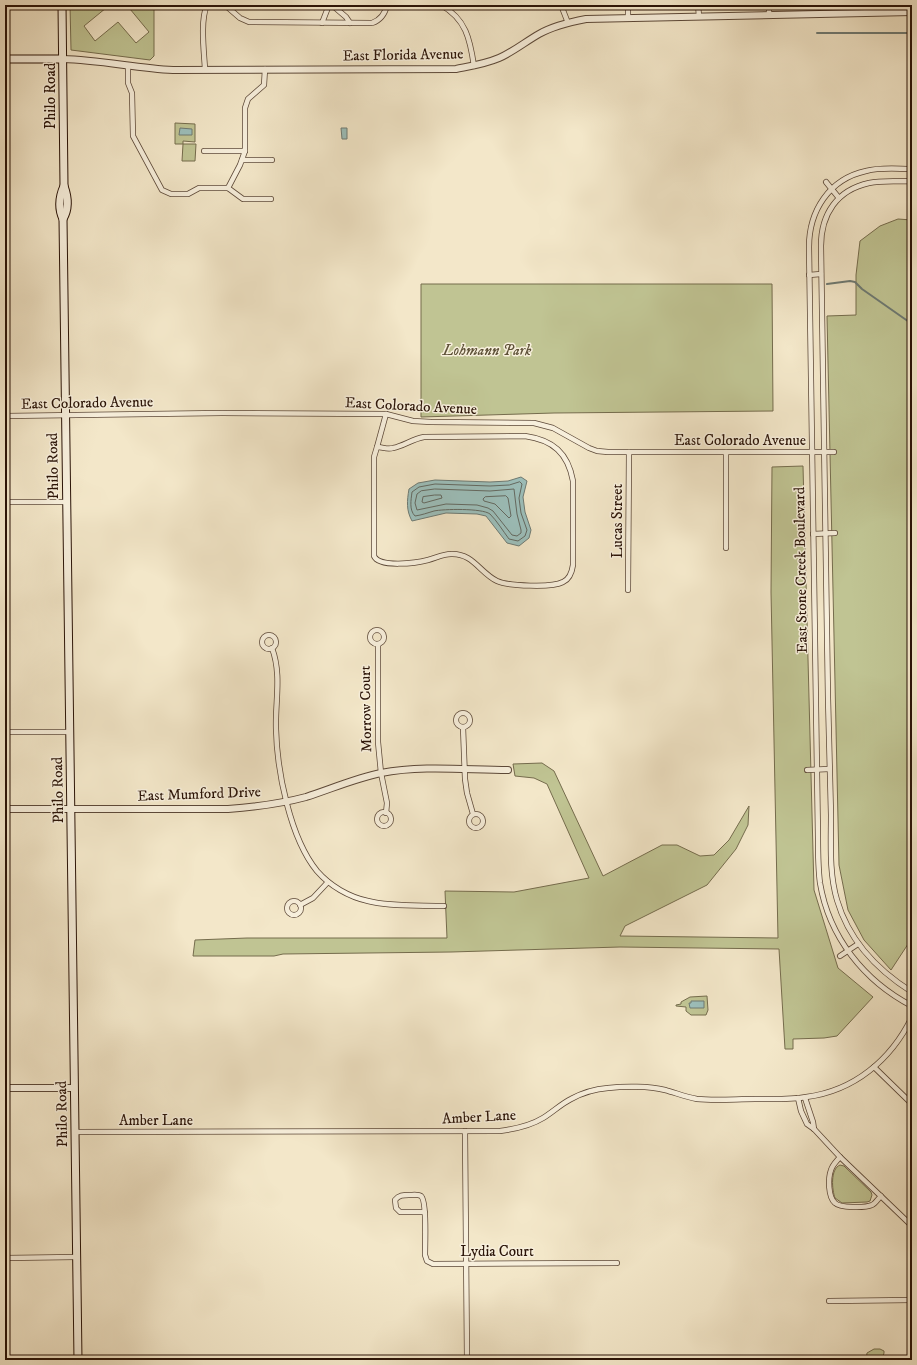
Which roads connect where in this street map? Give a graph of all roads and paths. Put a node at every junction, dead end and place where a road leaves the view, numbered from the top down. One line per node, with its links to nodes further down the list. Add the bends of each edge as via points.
1 (62, 5): 20 (main road, Philo Road)
2 (207, 5): 23 (street, via 204,13)
3 (225, 5): 16 (street, via 249,22)
4 (328, 5): 16 (street)
5 (332, 5): 17 (street)
6 (387, 5): 17 (street, via 384,15 376,22)
7 (441, 5): 22 (street, via 454,14 464,26)
8 (561, 5): 18 (street)
9 (628, 5): 15 (street)
10 (698, 5): 14 (street)
11 (769, 5): 13 (street)
12 (912, 12): 13 (street, East Florida Avenue)
13 (769, 15): 14 (street, East Florida Avenue)
14 (699, 16): 15 (street, East Florida Avenue)
15 (628, 17): 18 (street, East Florida Avenue, via 593,18)
16 (322, 23): 17 (street)
17 (350, 23)
18 (568, 23): 22 (street, East Florida Avenue, via 539,34 509,53)
19 (5, 59): 20 (main road, East Florida Avenue)
20 (63, 59): 21 (street, East Florida Avenue); 41 (main road, Philo Road, via 64,186 60,195 60,212 63,219)
21 (128, 66): 23 (street, East Florida Avenue, via 165,70); 34 (street, via 128,82 132,93 133,136 162,190 171,194 188,194 199,188)
22 (474, 66): 24 (street, East Florida Avenue, via 441,69)
23 (205, 69): 24 (street, East Florida Avenue)
24 (265, 69): 26 (street, via 264,85 248,99 245,108)
25 (204, 151): 26 (street)
26 (246, 151): 28 (street)
27 (912, 159): 30 (street)
28 (242, 160): 29 (street); 34 (street)
29 (272, 160)
30 (912, 165)
31 (912, 169): 35 (street, East Stone Creek Boulevard, via 866,171 845,179)
32 (912, 181): 36 (street, East Stone Creek Boulevard, via 868,183)
33 (826, 182): 35 (street)
34 (228, 188): 37 (street, via 243,199)
35 (832, 189): 36 (street); 38 (street, East Stone Creek Boulevard, via 820,204 811,224)
36 (840, 198): 39 (street, East Stone Creek Boulevard, via 828,212 822,228)
37 (271, 199)
38 (809, 274): 39 (street); 46 (street, East Stone Creek Boulevard)
39 (822, 274): 47 (street, East Stone Creek Boulevard)
40 (386, 414): 41 (street, East Colorado Avenue); 43 (street); 44 (street, East Colorado Avenue, via 413,421 431,422 534,422 553,428 597,451)
41 (66, 415): 42 (street, East Colorado Avenue); 50 (main road, Philo Road)
42 (5, 416)
43 (377, 447): 43 (street, via 374,457 374,556 378,561 419,562 456,554 465,556 495,580 510,585 556,585 568,578 573,565 573,481 567,461 552,444 525,436 424,437 393,448)
44 (629, 452): 45 (street, East Colorado Avenue); 55 (street, Lucas Street)
45 (726, 452): 46 (street, East Colorado Avenue); 54 (street)
46 (812, 452): 47 (street, East Colorado Avenue); 52 (street, East Stone Creek Boulevard)
47 (824, 452): 48 (street, East Colorado Avenue); 53 (street, East Stone Creek Boulevard)
48 (834, 452)
49 (5, 502): 50 (street)
50 (67, 502): 60 (main road, Philo Road)
51 (836, 533): 53 (street)
52 (813, 534): 53 (street); 64 (street, East Stone Creek Boulevard)
53 (826, 534): 65 (street, East Stone Creek Boulevard)
54 (726, 548)
55 (628, 590)
56 (378, 644): 66 (street, Morrow Court, via 378,742)
57 (272, 648): 67 (street, via 278,672 276,741)
58 (463, 727): 61 (street)
59 (5, 732): 60 (street)
60 (70, 732): 69 (main road, Philo Road)
61 (464, 770): 62 (street, East Mumford Drive); 66 (street, East Mumford Drive, via 411,769); 71 (street, via 467,793)
62 (508, 770)
63 (807, 770): 64 (street)
64 (817, 770): 65 (street); 76 (street, East Stone Creek Boulevard, via 820,884 835,929)
65 (829, 770): 75 (street, East Stone Creek Boulevard, via 834,886 842,914)
66 (381, 773): 67 (street, East Mumford Drive); 70 (street, Morrow Court, via 388,808)
67 (287, 802): 69 (street, East Mumford Drive, via 228,809); 72 (street, via 307,856)
68 (5, 809): 69 (street, East Mumford Drive)
69 (72, 809): 83 (main road, Philo Road)
70 (386, 813)
71 (474, 814)
72 (328, 882): 73 (street, via 313,898); 74 (street, via 343,892 367,901 382,904)
73 (300, 905)
74 (444, 906)
75 (858, 944): 76 (street); 78 (street, East Stone Creek Boulevard, via 887,975)
76 (848, 951): 77 (street); 79 (street, East Stone Creek Boulevard, via 881,987)
77 (840, 956)
78 (912, 992)
79 (912, 1006)
80 (912, 1017): 81 (street, Amber Lane, via 893,1048)
81 (874, 1067): 85 (street, Amber Lane, via 842,1088); 86 (street)
82 (5, 1088): 83 (street)
83 (74, 1088): 89 (main road, Philo Road)
84 (798, 1098): 85 (street, Amber Lane); 87 (street, via 806,1124); 88 (street, Amber Lane, via 707,1099 651,1088 610,1087 572,1098 543,1118 522,1127)
85 (805, 1098): 87 (street)
86 (912, 1104)
87 (814, 1129): 90 (street)
88 (465, 1131): 89 (street, Amber Lane); 97 (street)
89 (76, 1132): 94 (main road, Philo Road)
90 (840, 1157): 91 (street); 91 (street, via 830,1175 830,1193 834,1203 840,1206 867,1207 873,1205)
91 (881, 1196): 93 (street)
92 (425, 1212): 92 (street, Lydia Court, via 425,1202 420,1196 403,1195 395,1200 396,1208 400,1212); 97 (street, Lydia Court, via 427,1261 433,1264)
93 (912, 1226)
94 (76, 1257): 95 (street); 100 (main road, Philo Road)
95 (5, 1258)
96 (617, 1263): 97 (street, Lydia Court)
97 (466, 1264): 101 (street)
98 (912, 1300): 99 (street)
99 (829, 1301)
100 (78, 1360)
101 (467, 1360)

